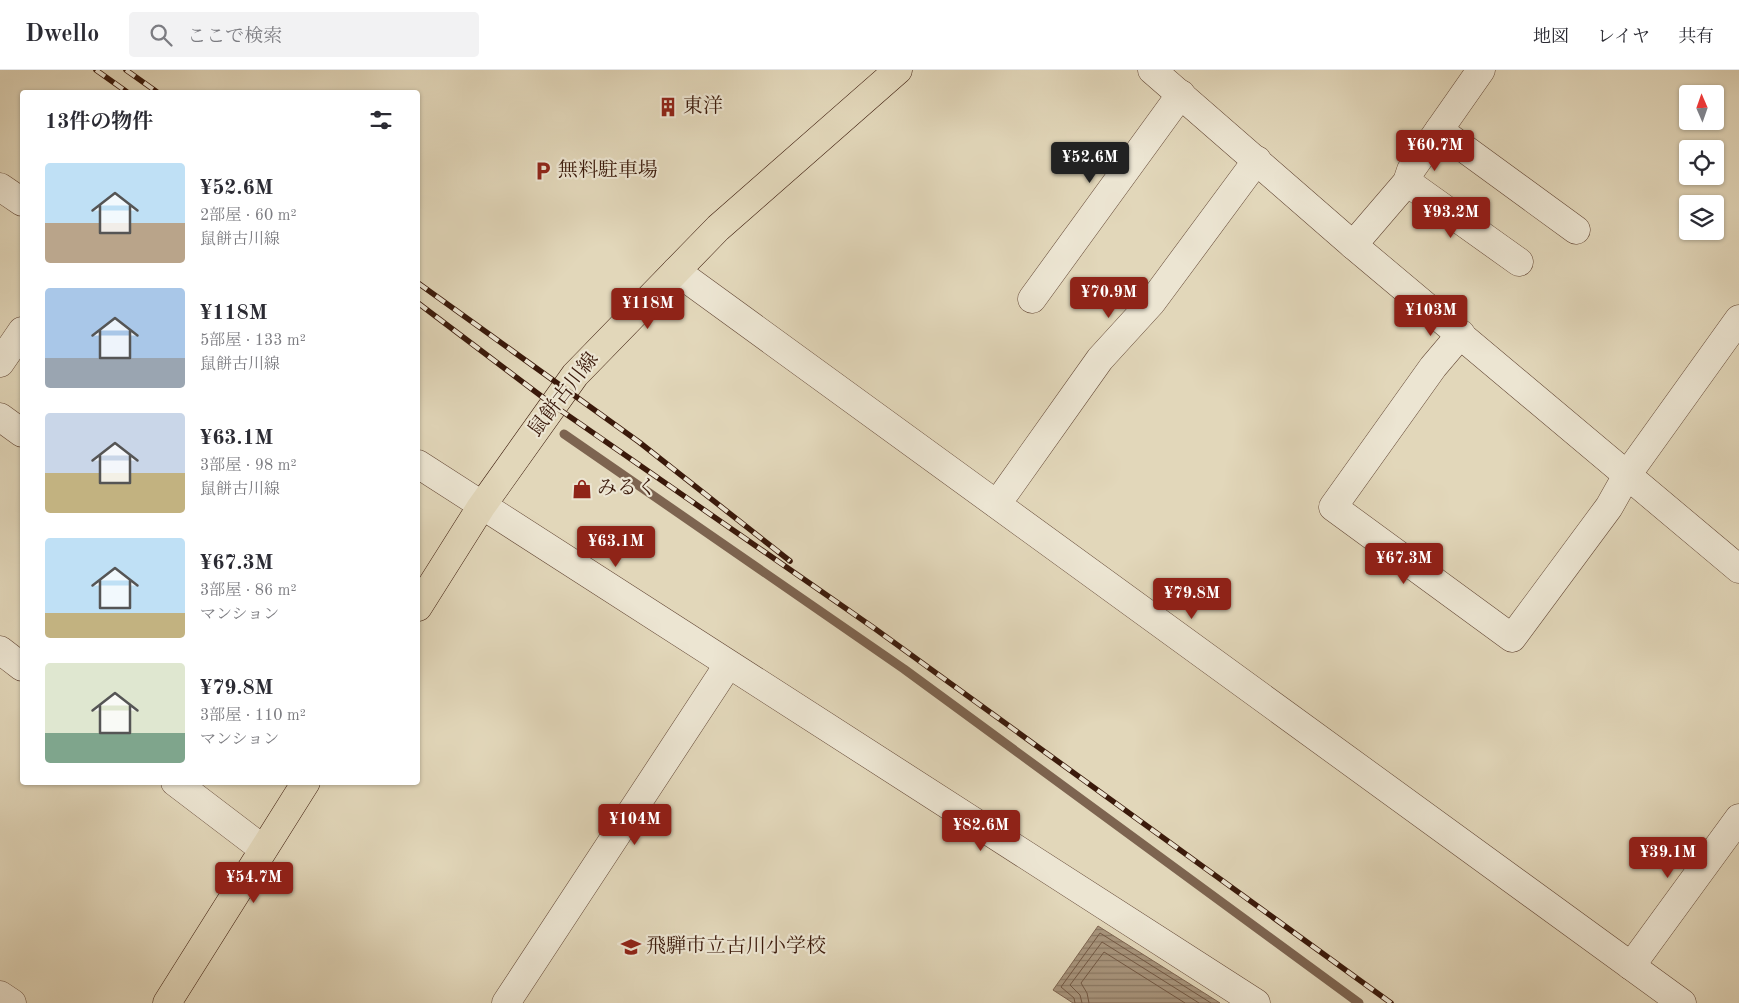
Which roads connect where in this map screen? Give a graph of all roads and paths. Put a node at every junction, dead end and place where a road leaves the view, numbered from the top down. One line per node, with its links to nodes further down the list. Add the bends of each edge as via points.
1 (898, 70): 13 (main road, 鼠餅古川線, via 718,228)
2 (1152, 70): 4 (street)
3 (1481, 70): 5 (street)
4 (1181, 94): 6 (street); 14 (street)
5 (1439, 130): 7 (street, via 1410,170); 10 (street)
6 (1257, 160): 11 (street); 23 (street, via 1152,302 1100,360)
7 (1407, 182): 11 (street); 12 (street)
8 (0, 187): 9 (street)
9 (20, 201)
10 (1576, 230)
11 (1353, 245): 17 (street)
12 (1519, 262)
13 (676, 271): 23 (street); 24 (main road, 鼠餅古川線, via 575,375)
14 (1032, 299)
15 (1739, 319): 22 (street)
16 (20, 334): 18 (street)
17 (1461, 334): 22 (street); 22 (street, via 1433,367 1333,507 1512,638 1609,507)
18 (0, 363)
19 (0, 417): 20 (street)
20 (20, 432)
21 (420, 465): 24 (street)
22 (1627, 475): 25 (street)
23 (997, 504): 34 (street)
24 (481, 507): 26 (main road, 鼠餅古川線); 29 (street)
25 (1739, 569)
26 (420, 604)
27 (0, 650): 28 (street)
28 (20, 665)
29 (728, 665): 38 (street); 39 (street)
30 (179, 785): 33 (street)
31 (304, 785): 33 (main road)
32 (1739, 818): 34 (street)
33 (263, 849): 37 (main road)
34 (1631, 966): 40 (street)
35 (0, 995): 36 (street)
36 (12, 1003)
37 (167, 1003)
38 (506, 1003)
39 (1256, 1003)
40 (1682, 1003)

